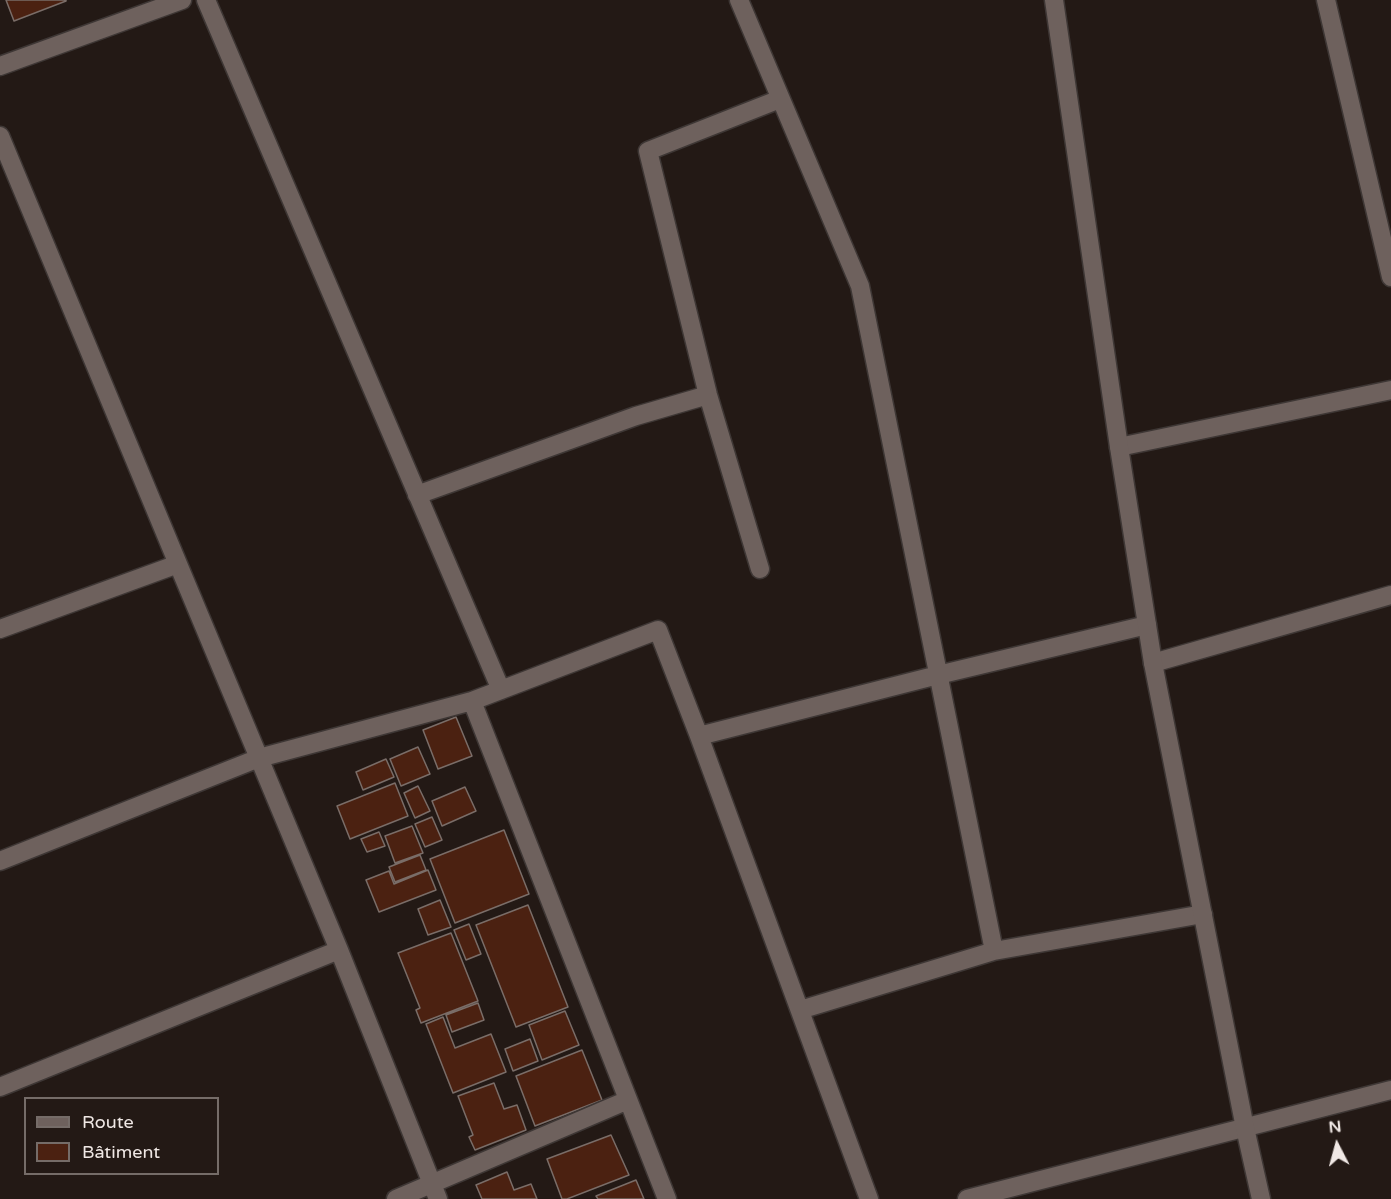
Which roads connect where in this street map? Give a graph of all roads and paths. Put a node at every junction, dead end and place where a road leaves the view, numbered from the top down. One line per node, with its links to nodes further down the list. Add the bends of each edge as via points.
1 (182, 0): 6 (street)
2 (206, 0): 13 (street)
3 (739, 0): 7 (street)
4 (1054, 0): 12 (street)
5 (1326, 0): 9 (street)
6 (0, 66)
7 (780, 99): 11 (street, via 648,151); 20 (street, via 860,286)
8 (0, 136): 14 (street)
9 (1391, 277)
10 (1391, 390): 12 (street)
11 (708, 394): 13 (street); 15 (street)
12 (1119, 447): 17 (street)
13 (417, 495): 21 (street)
14 (178, 564): 18 (street); 24 (street)
15 (760, 569)
16 (1391, 595): 19 (street)
17 (1147, 625): 19 (street); 20 (street)
18 (0, 629)
19 (1153, 663): 26 (street)
20 (938, 675): 23 (street); 28 (street)
21 (501, 690): 22 (street); 23 (street, via 658,630)
22 (472, 700): 24 (street); 32 (street)
23 (699, 736): 29 (street)
24 (259, 758): 25 (street); 27 (street)
25 (0, 861)
26 (1203, 914): 28 (street); 33 (street)
27 (339, 950): 30 (street); 34 (street)
28 (994, 951): 29 (street)
29 (800, 1010): 37 (street)
30 (0, 1087)
31 (1391, 1090): 33 (street)
32 (628, 1100): 34 (street); 36 (street)
33 (1245, 1128): 38 (street); 39 (street)
34 (435, 1191): 35 (street)
35 (396, 1199)
36 (667, 1199)
37 (869, 1199)
38 (967, 1199)
39 (1261, 1199)

